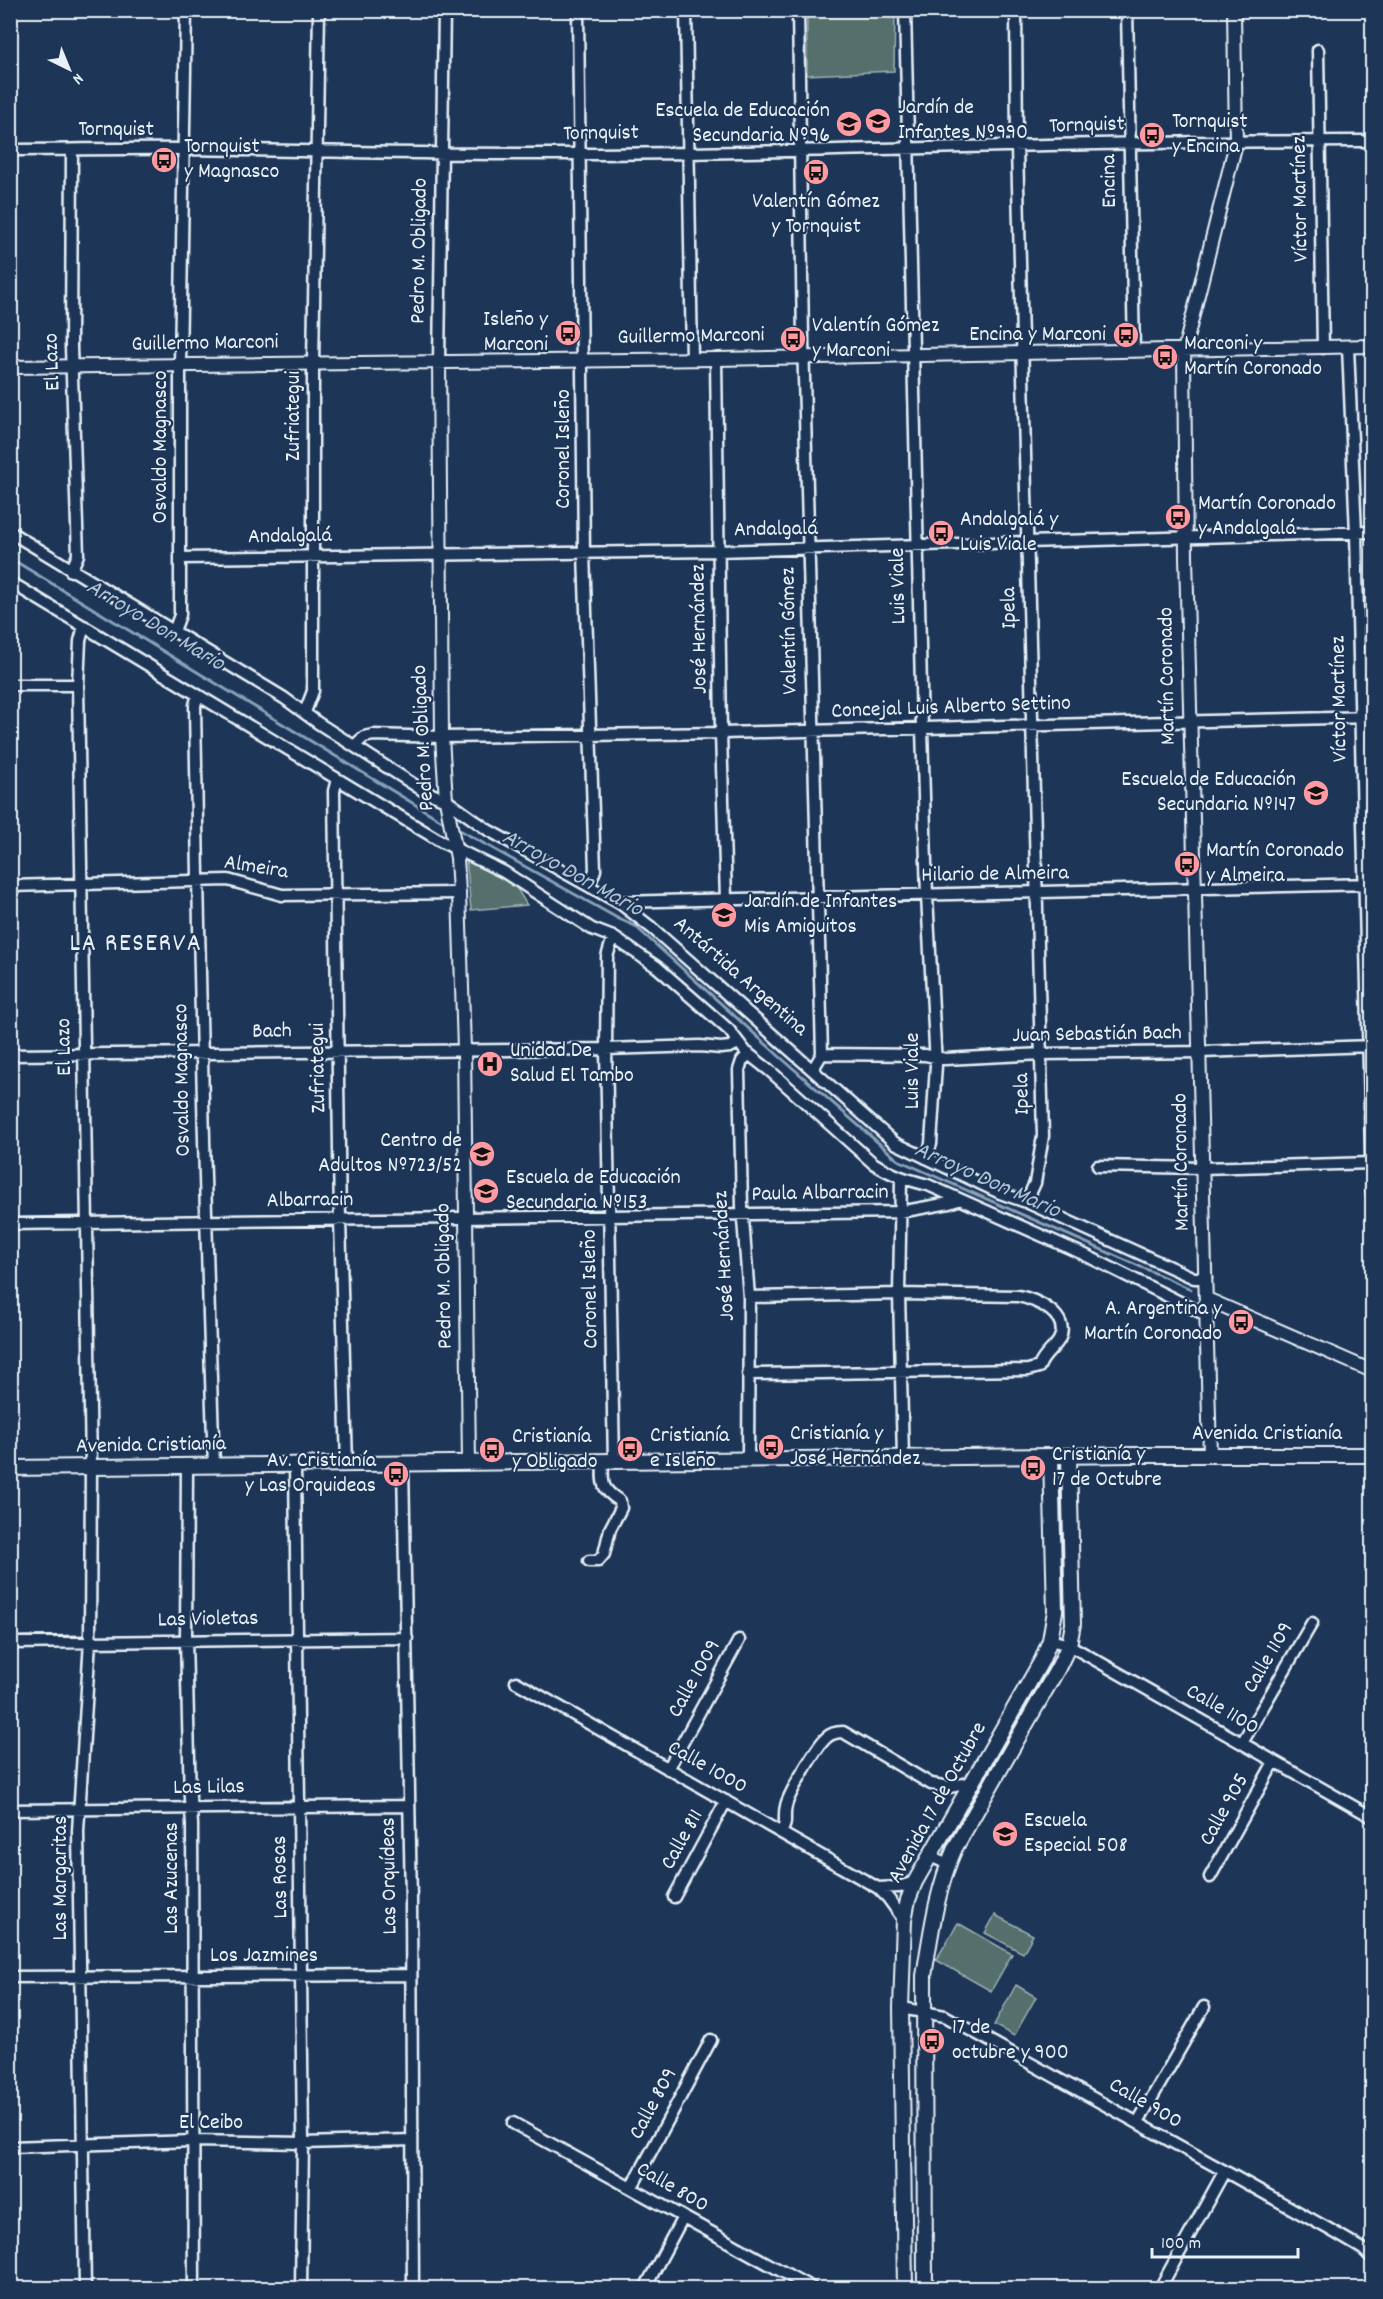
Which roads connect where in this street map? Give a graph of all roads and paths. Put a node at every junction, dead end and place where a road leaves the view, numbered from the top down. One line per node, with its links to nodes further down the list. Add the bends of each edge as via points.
1 (186, 10): 17 (street, Osvaldo Magnasco)
2 (319, 10): 23 (street, Zufriategui)
3 (444, 10): 24 (street, Pedro M. Obligado)
4 (578, 10): 25 (street, Coronel Isleño)
5 (686, 10): 22 (street)
6 (798, 10): 21 (street, Valentín Gómez)
7 (905, 10): 18 (street, Luis Viale)
8 (1016, 10): 16 (street, Ipela)
9 (1127, 10): 15 (street, Encina)
10 (1234, 10): 14 (street, Martín Coronado)
11 (1318, 51): 12 (street, Víctor Martínez)
12 (1319, 141): 13 (street, Tornquist); 14 (street, Tornquist); 28 (street, Víctor Martínez)
13 (1372, 141)
14 (1236, 142): 15 (street, Tornquist); 30 (street, Martín Coronado)
15 (1129, 143): 16 (street, Tornquist); 29 (street, Encina)
16 (1017, 148): 18 (street, Tornquist); 31 (street, Ipela)
17 (183, 149): 20 (street, Tornquist); 23 (street, Tornquist); 39 (street, Osvaldo Magnasco)
18 (908, 149): 21 (street, Tornquist); 33 (street, Luis Viale)
19 (10, 150): 20 (street, Tornquist)
20 (72, 150): 41 (street, El Lazo)
21 (800, 150): 22 (street, Tornquist); 32 (street, Valentín Gómez)
22 (689, 152): 25 (street, Tornquist); 34 (street)
23 (317, 153): 24 (street, Tornquist); 38 (street, Zufriategui)
24 (442, 153): 25 (street, Tornquist); 37 (street, Pedro M. Obligado)
25 (580, 154): 36 (street, Coronel Isleño)
26 (1372, 346): 27 (street, Guillermo Marconi)
27 (1348, 347): 28 (street, Guillermo Marconi); 44 (street, Víctor Martínez)
28 (1323, 348): 30 (street, Guillermo Marconi)
29 (1134, 351): 30 (street, Guillermo Marconi); 31 (street, Guillermo Marconi)
30 (1184, 351): 45 (street, Martín Coronado)
31 (1022, 353): 33 (street, Guillermo Marconi); 46 (street, Ipela)
32 (804, 356): 33 (street, Guillermo Marconi); 35 (street, Guillermo Marconi); 48 (street, Valentín Gómez)
33 (912, 356): 47 (street, Luis Viale)
34 (692, 359): 35 (street, Guillermo Marconi); 36 (street, Guillermo Marconi)
35 (716, 359): 49 (street, José Hernández)
36 (583, 360): 37 (street, Guillermo Marconi); 50 (street, Coronel Isleño)
37 (440, 362): 38 (street, Guillermo Marconi); 51 (street, Pedro M. Obligado)
38 (313, 363): 39 (street, Guillermo Marconi); 52 (street, Zufriategui)
39 (180, 365): 41 (street, Guillermo Marconi); 53 (street, Osvaldo Magnasco)
40 (10, 367): 41 (street, Guillermo Marconi)
41 (73, 367): 54 (street, El Lazo, via 78,555)
42 (10, 532): 54 (street, Antártida Argentina)
43 (1372, 532): 44 (street, Andalgalá)
44 (1356, 533): 45 (street, Andalgalá); 62 (street, Víctor Martínez)
45 (1186, 537): 46 (street, Andalgalá); 64 (street, Martín Coronado)
46 (1028, 541): 47 (street, Andalgalá); 65 (street, Ipela)
47 (918, 544): 48 (street, Andalgalá); 66 (street, Luis Viale)
48 (808, 549): 49 (street, Andalgalá); 67 (street, Valentín Gómez)
49 (718, 551): 50 (street, Andalgalá); 68 (street, José Hernández)
50 (584, 553): 51 (street, Andalgalá); 69 (street, Coronel Isleño)
51 (440, 554): 52 (street, Andalgalá); 70 (street, Pedro M. Obligado)
52 (313, 557): 53 (street, Andalgalá); 61 (street, Zufriategui, via 313,691)
53 (180, 558): 57 (street, Osvaldo Magnasco, via 180,615)
54 (71, 571): 57 (street, Antártida Argentina)
55 (10, 582): 56 (street, Antártida Argentina)
56 (84, 626): 59 (street, El Lazo, via 80,635); 60 (street, Antártida Argentina)
57 (174, 632): 61 (street, Antártida Argentina)
58 (10, 685): 59 (street)
59 (78, 685): 77 (street, El Lazo)
60 (198, 695): 72 (street, Antártida Argentina); 75 (street, Osvaldo Magnasco)
61 (305, 712): 71 (street, Antártida Argentina)
62 (1359, 717): 63 (street, Concejal Luis Alberto Settino); 64 (street, Concejal Luis Alberto Settino); 76 (street, Víctor Martínez)
63 (1372, 717)
64 (1190, 722): 65 (street, Concejal Luis Alberto Settino); 80 (street, Martín Coronado)
65 (1031, 725): 66 (street, Concejal Luis Alberto Settino); 82 (street, Ipela)
66 (922, 729): 67 (street, Concejal Luis Alberto Settino); 84 (street, Luis Viale)
67 (812, 731): 68 (street, Concejal Luis Alberto Settino); 86 (street, Valentín Gómez)
68 (721, 733): 69 (street, Concejal Luis Alberto Settino); 85 (street, José Hernández)
69 (589, 734): 70 (street, Concejal Luis Alberto Settino); 79 (street, Coronel Isleño, via 595,870)
70 (442, 737): 71 (street, Concejal Luis Alberto Settino, via 373,735); 73 (street, Pedro M. Obligado)
71 (354, 746): 73 (street, Antártida Argentina)
72 (337, 779): 74 (street, Antártida Argentina); 83 (street, Zufriategui)
73 (447, 805): 74 (street, Pedro M. Obligado); 79 (street, Antártida Argentina)
74 (454, 844): 81 (street, Pedro M. Obligado); 88 (street, Antártida Argentina)
75 (198, 881): 77 (street, Almeira); 83 (street, Almeira, via 237,881 282,895); 96 (street, Osvaldo Magnasco)
76 (1368, 884): 80 (street, Hilario de Almeira); 92 (street, Víctor Martínez)
77 (82, 885): 78 (street, Almeira); 102 (street, El Lazo)
78 (10, 886)
79 (589, 886): 87 (street, Antártida Argentina)
80 (1195, 888): 82 (street, Hilario de Almeira); 97 (street, Martín Coronado)
81 (459, 893): 83 (street, Almeira); 94 (street, Pedro M. Obligado)
82 (1036, 893): 84 (street, Hilario de Almeira); 100 (street, Ipela)
83 (334, 894): 95 (street, Zufriategui)
84 (927, 896): 86 (street, Hilario de Almeira); 103 (street, Luis Viale)
85 (726, 899): 86 (street, Hilario de Almeira); 87 (street, Hilario de Almeira)
86 (818, 899): 99 (street, Valentín Gómez)
87 (618, 902): 104 (street, Antártida Argentina)
88 (592, 929): 89 (street, Antártida Argentina); 90 (street)
89 (613, 937): 90 (street, Coronel Isleño); 91 (street, Antártida Argentina, via 664,973)
90 (607, 955): 93 (street, Coronel Isleño)
91 (738, 1042): 93 (street, via 721,1048); 98 (street, Antártida Argentina)
92 (1371, 1046): 97 (street, Juan Sebastián Bach); 106 (street, Víctor Martínez)
93 (606, 1049): 94 (street, Bach); 115 (street, Coronel Isleño)
94 (464, 1050): 95 (street, Bach); 116 (street, Pedro M. Obligado)
95 (339, 1051): 96 (street, Bach); 117 (street, Zufriategui)
96 (202, 1052): 102 (street, Bach); 118 (street, Osvaldo Magnasco)
97 (1201, 1052): 100 (street, Juan Sebastián Bach); 108 (street, Martín Coronado)
98 (749, 1054): 109 (street, Antártida Argentina, via 873,1163); 114 (street, José Hernández, via 739,1071)
99 (822, 1054): 103 (street, Juan Sebastián Bach); 104 (street)
100 (1042, 1054): 103 (street, Juan Sebastián Bach); 112 (street, Ipela, via 1043,1146 1035,1183)
101 (10, 1055): 102 (street, Bach)
102 (85, 1055): 119 (street, El Lazo)
103 (935, 1058): 105 (street, Luis Viale, via 931,1144)
104 (813, 1069): 105 (street, Antártida Argentina, via 884,1134)
105 (926, 1158): 112 (street, Antártida Argentina)
106 (1372, 1163): 108 (street); 110 (street, Víctor Martínez)
107 (1098, 1166): 108 (street)
108 (1203, 1168): 121 (street, Martín Coronado)
109 (901, 1179): 111 (street, Antártida Argentina, via 928,1185); 113 (street)
110 (1372, 1194)
111 (958, 1200): 113 (street, Paula Albarracin); 125 (street, Antártida Argentina, via 1083,1254)
112 (1026, 1202): 121 (street, Antártida Argentina, via 1194,1278)
113 (900, 1212): 114 (street, Paula Albarracin); 122 (street)
114 (742, 1214): 115 (street, Paula Albarracin); 123 (street, José Hernández)
115 (609, 1216): 116 (street, Albarracin); 135 (street, Coronel Isleño)
116 (465, 1218): 117 (street, Albarracin); 136 (street, Pedro M. Obligado)
117 (340, 1220): 118 (street, Albarracin); 139 (street, Zufriategui)
118 (206, 1222): 119 (street, Albarracin); 140 (street, Osvaldo Magnasco)
119 (86, 1223): 120 (street, Albarracin); 141 (street, El Lazo)
120 (10, 1224)
121 (1206, 1278): 124 (street, Martín Coronado)
122 (899, 1294): 123 (street); 126 (street); 126 (street, via 1030,1298 1055,1315 1061,1333 1039,1367 1021,1371)
123 (748, 1296): 128 (street, José Hernández)
124 (1208, 1299): 125 (street, Martín Coronado); 127 (street)
125 (1208, 1316): 129 (street, Martín Coronado)
126 (900, 1371): 128 (street); 133 (street)
127 (1372, 1371)
128 (748, 1374): 134 (street, José Hernández)
129 (1210, 1455): 130 (main road, Avenida Cristianía); 132 (main road, Avenida Cristianía)
130 (1372, 1455)
131 (1052, 1457): 132 (main road, Avenida Cristianía); 133 (main road, Avenida Cristianía); 150 (main road, Avenida 17 de Octubre, via 1055,1611)
132 (1069, 1457): 153 (main road, Avenida 17 de Octubre, via 1073,1611)
133 (903, 1458): 134 (main road, Avenida Cristianía)
134 (748, 1460): 135 (main road, Avenida Cristianía)
135 (608, 1462): 136 (main road, Avenida Cristianía); 144 (street, Coronel Isleño, via 602,1480 607,1493 620,1502 621,1508 610,1529 604,1554 598,1561)
136 (469, 1463): 137 (main road, Avenida Cristianía)
137 (404, 1464): 139 (main road, Avenida Cristianía); 147 (street, Las Orquídeas)
138 (296, 1465): 139 (main road, Avenida Cristianía); 140 (main road, Avenida Cristianía); 146 (street, Las Rosas)
139 (347, 1465)
140 (214, 1466): 142 (main road, Avenida Cristianía)
141 (91, 1467): 142 (main road, Avenida Cristianía); 143 (main road, Avenida Cristianía); 151 (street, Las Margaritas)
142 (186, 1467): 148 (street, Las Azucenas)
143 (10, 1468)
144 (590, 1562)
145 (1312, 1623): 155 (street, Calle 1109)
146 (297, 1638): 147 (street, Las Violetas); 148 (street, Las Violetas); 161 (street, Las Rosas)
147 (406, 1638): 160 (street, Las Orquídeas)
148 (186, 1640): 151 (street, Las Violetas); 163 (street, Las Azucenas)
149 (739, 1640): 157 (street, Calle 1009)
150 (1050, 1640): 153 (street, Calle 1100); 158 (main road, Avenida 17 de Octubre)
151 (90, 1641): 152 (street, Las Violetas); 162 (street, Las Margaritas)
152 (10, 1643)
153 (1069, 1645): 155 (street, Calle 1100); 168 (main road, Avenida 17 de Octubre)
154 (516, 1682): 157 (street, Calle 1000)
155 (1242, 1743): 156 (street, Calle 1100)
156 (1274, 1762): 165 (street, Calle 1100); 169 (street, Calle 905)
157 (668, 1769): 159 (street, Calle 1000)
158 (973, 1782): 166 (street, via 950,1787 931,1784 843,1732 833,1733 824,1740 788,1798 786,1826); 167 (main road, Avenida 17 de Octubre)
159 (726, 1801): 166 (street, Calle 1000); 172 (street, Calle 811)
160 (408, 1806): 161 (street, Las Lilas); 174 (street, Las Orquídeas)
161 (299, 1807): 163 (street, Las Lilas); 175 (street, Las Rosas)
162 (80, 1808): 163 (street, Las Lilas); 164 (street, Las Lilas); 178 (street, Las Margaritas)
163 (191, 1809): 176 (street, Las Azucenas)
164 (10, 1810)
165 (1372, 1817)
166 (781, 1833): 171 (street, Calle 1000)
167 (930, 1856): 168 (street); 170 (main road, Avenida 17 de Octubre)
168 (948, 1864): 181 (main road, Avenida 17 de Octubre, via 924,1976)
169 (1210, 1877)
170 (915, 1882): 171 (street); 173 (main road, Avenida 17 de Octubre)
171 (878, 1888): 173 (street, Calle 1000)
172 (674, 1897)
173 (904, 1920): 180 (main road, Avenida 17 de Octubre)
174 (411, 1974): 175 (street, Los Jazmines); 185 (street, Las Orquídeas)
175 (302, 1975): 176 (street, Los Jazmines); 187 (street, Las Rosas)
176 (192, 1976): 178 (street, Los Jazmines); 186 (street, Las Azucenas)
177 (10, 1977): 178 (street, Los Jazmines)
178 (80, 1977): 188 (street, Las Margaritas)
179 (1204, 2007): 184 (street)
180 (901, 2008): 181 (street, Calle 900); 200 (main road, Avenida 17 de Octubre)
181 (925, 2011): 184 (street, Calle 900, via 945,2016); 201 (main road, Avenida 17 de Octubre)
182 (711, 2040): 191 (street, Calle 809)
183 (513, 2122): 191 (street, Calle 800)
184 (1138, 2122): 190 (street, Calle 900)
185 (412, 2140): 187 (street, El Ceibo); 197 (street, Las Orquídeas)
186 (193, 2141): 187 (street, El Ceibo); 188 (street, El Ceibo); 195 (street, Las Azucenas)
187 (303, 2143): 196 (street, Las Rosas)
188 (83, 2145): 189 (street, El Ceibo); 194 (street, Las Margaritas)
189 (10, 2147)
190 (1224, 2172): 193 (street, Calle 900, via 1363,2249); 202 (street)
191 (632, 2187): 192 (street, Calle 800)
192 (683, 2217): 198 (street); 199 (street, Calle 800)
193 (1372, 2259)
194 (85, 2289)
195 (194, 2289)
196 (301, 2289)
197 (413, 2289)
198 (645, 2289)
199 (812, 2289)
200 (905, 2289)
201 (925, 2289)
202 (1160, 2289)

